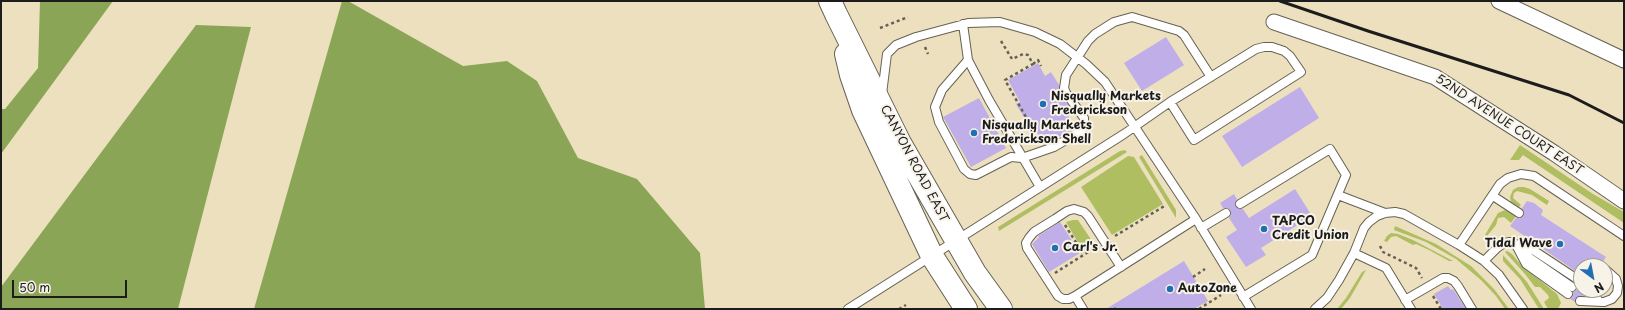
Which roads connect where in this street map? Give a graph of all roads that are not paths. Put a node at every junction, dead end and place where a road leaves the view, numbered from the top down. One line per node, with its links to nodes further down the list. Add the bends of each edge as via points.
1 (1503, 2): 7 (street)
2 (833, 8): 9 (main road, CANYON ROAD EAST); 28 (main road, CANYON ROAD EAST, via 863,110)
3 (1274, 22): 16 (street, 52ND AVENUE COURT EAST, via 1435,77)
4 (964, 24): 5 (lane, via 1000,22 1035,32 1060,44); 6 (lane); 9 (lane, via 916,36 896,45 887,54)
5 (1078, 58): 8 (lane, via 1095,34 1114,22 1132,17 1179,31); 11 (lane, via 1106,82); 12 (lane, via 1066,75 1064,88 1084,118 1084,127 1054,147)
6 (968, 60): 12 (lane); 12 (lane, via 942,90 935,107 939,122 964,169 976,175 1010,157)
7 (1624, 60)
8 (1211, 77): 10 (lane); 10 (lane, via 1256,49 1264,47 1284,51 1301,72 1194,140)
9 (881, 102): 24 (main road, CANYON ROAD EAST, via 900,143)
10 (1170, 102): 11 (lane)
11 (1135, 126): 13 (lane); 21 (lane)
12 (1022, 158): 13 (lane)
13 (1040, 187): 24 (lane)
14 (1338, 195): 17 (lane, via 1346,176 1330,149); 19 (lane); 37 (lane, via 1312,256)
15 (1493, 196): 20 (lane); 23 (lane, via 1500,184 1508,178 1528,174); 25 (lane)
16 (1624, 201)
17 (1240, 204)
18 (1226, 213): 22 (lane)
19 (1385, 213): 25 (lane, via 1404,214); 27 (lane, via 1377,216 1364,228)
20 (1519, 213)
21 (1196, 219): 22 (lane); 30 (lane)
22 (1201, 228): 37 (lane)
23 (1624, 236)
24 (956, 241): 28 (lane); 45 (main road, CANYON ROAD EAST)
25 (1460, 245): 29 (lane)
26 (1516, 245): 29 (lane, via 1504,243); 31 (lane, via 1534,250); 34 (lane)
27 (1354, 253): 40 (lane, via 1386,268); 47 (lane, via 1327,298)
28 (932, 256): 43 (lane); 44 (main road, CANYON ROAD EAST)
29 (1484, 261): 50 (lane, via 1499,275)
30 (1120, 267): 36 (lane); 36 (lane, via 1084,212 1074,209 1067,211 1034,232 1026,243 1027,248 1058,296 1063,299)
31 (1573, 276)
32 (1613, 276): 35 (lane, via 1618,286)
33 (1624, 287): 35 (lane)
34 (1570, 290)
35 (1617, 293): 41 (lane, via 1612,299 1604,302)
36 (1075, 296): 46 (lane)
37 (1243, 297): 42 (lane)
38 (1593, 298): 41 (lane)
39 (1593, 298): 41 (lane)
40 (1405, 300): 48 (lane); 49 (lane, via 1443,278 1448,278 1458,286)
41 (1598, 300)
42 (1249, 308)
43 (848, 309)
44 (966, 309)
45 (1001, 309)
46 (1083, 309)
47 (1315, 309)
48 (1411, 309)
49 (1472, 309)
50 (1523, 309)

